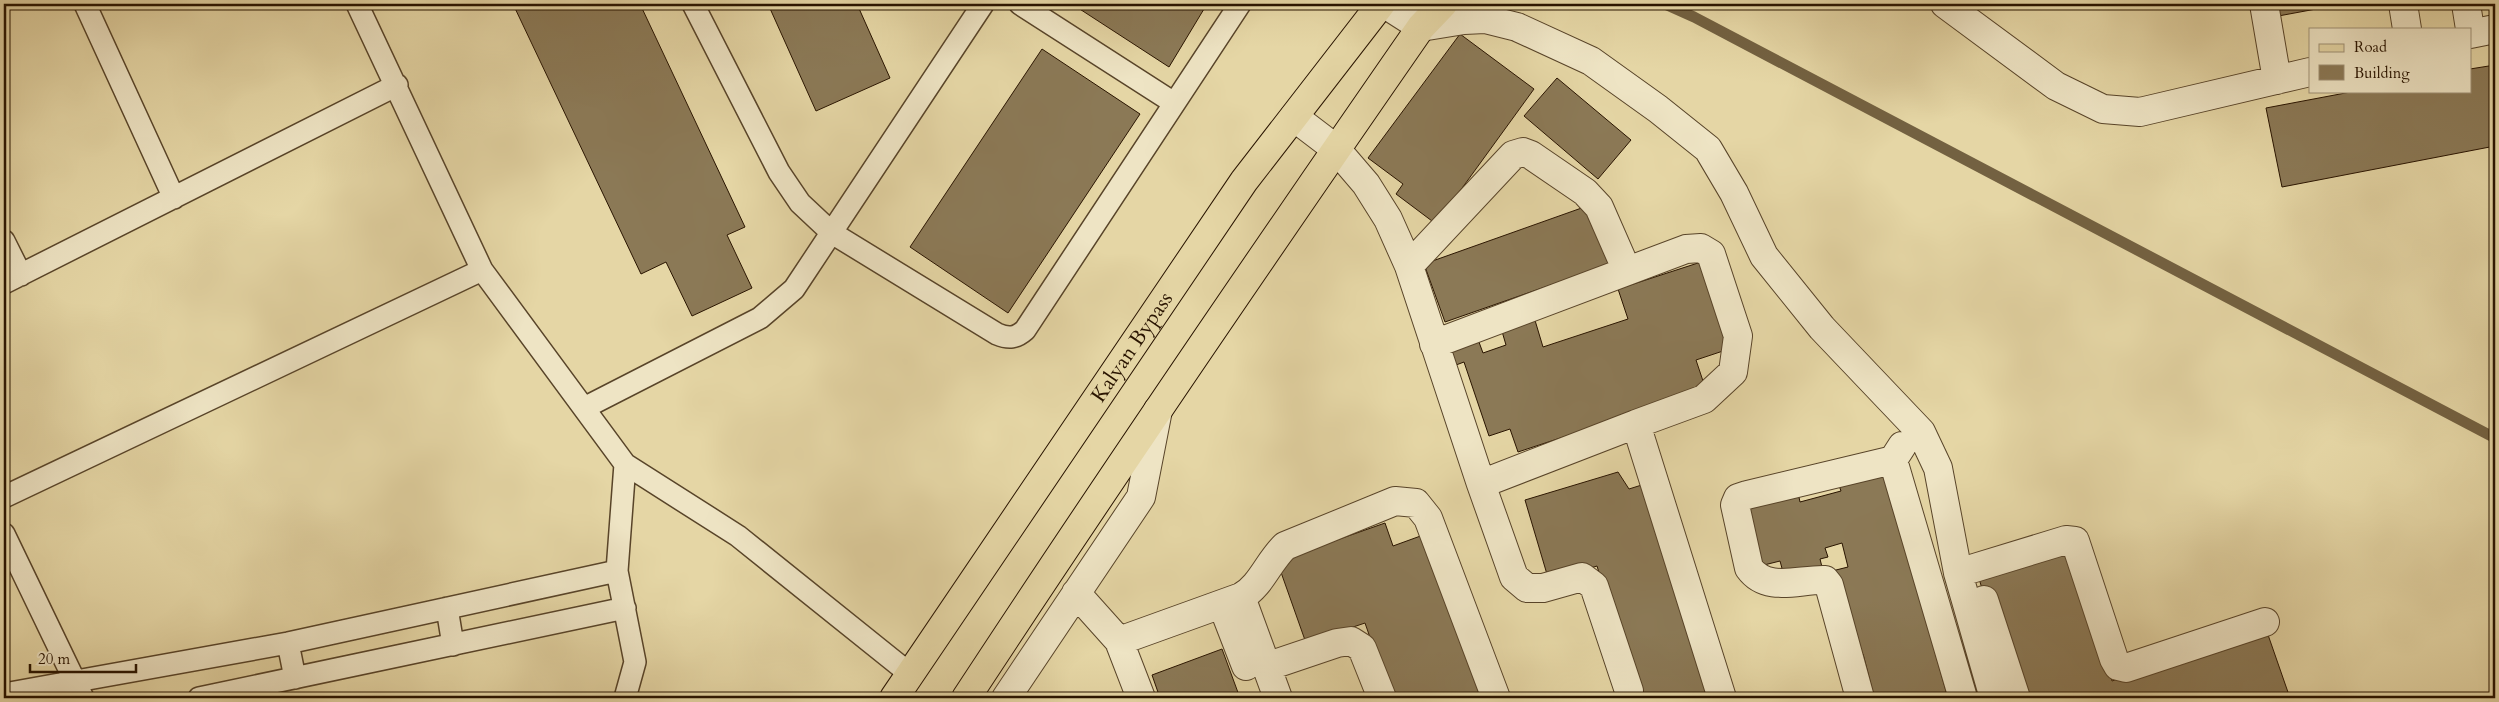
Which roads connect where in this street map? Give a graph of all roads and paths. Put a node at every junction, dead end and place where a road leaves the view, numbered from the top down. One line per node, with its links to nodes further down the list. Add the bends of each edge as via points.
1 (86, 4): 23 (lane)
2 (358, 4): 19 (lane)
3 (693, 4): 24 (lane, via 780,172 800,203)
4 (983, 4): 24 (lane)
5 (1020, 4): 20 (lane)
6 (1240, 4): 20 (lane)
7 (1380, 4): 21 (main road, Kalyan Bypass)
8 (1385, 4): 14 (street)
9 (1443, 4): 14 (main road)
10 (1945, 4): 18 (street, via 2056,86 2103,109 2140,112)
11 (2264, 4): 18 (street)
12 (2403, 4): 15 (street)
13 (2466, 4): 16 (street)
14 (1421, 27): 22 (main road); 34 (street, via 1485,19 1518,27 1591,61 1708,149 1734,193 1764,256 1822,328)
15 (2407, 28)
16 (2475, 31)
17 (2309, 72): 18 (street)
18 (2277, 80)
19 (397, 86): 23 (lane); 27 (lane)
20 (1174, 103): 24 (lane, via 1019,336 1008,338 997,334)
21 (1294, 117): 22 (street); 51 (main road, Kalyan Bypass, via 1244,181)
22 (1336, 149): 26 (street, via 1366,184 1388,220); 32 (main road)
23 (174, 198): 29 (lane)
24 (832, 233): 31 (lane, via 794,290 760,318)
25 (4, 241): 29 (lane)
26 (1409, 266): 28 (street, via 1513,155 1523,152 1585,192 1599,207); 30 (street)
27 (482, 270): 31 (lane); 38 (lane)
28 (1628, 271): 30 (street); 33 (street, via 1686,250 1702,248 1711,254 1738,336 1733,372 1704,399)
29 (12, 279)
30 (1434, 344): 37 (street)
31 (584, 408): 36 (lane)
32 (1158, 410): 42 (street, via 1141,498); 58 (main road)
33 (1636, 424): 37 (street); 66 (street)
34 (1914, 424): 35 (street); 40 (street, via 1938,468)
35 (1893, 460): 67 (street, via 1747,494 1738,498 1735,505 1749,568 1754,575 1786,585 1815,580 1824,580 1829,585); 68 (street)
36 (625, 464): 41 (lane); 51 (lane, via 738,536)
37 (1482, 484): 65 (street, via 1514,577 1527,588 1543,588 1582,577 1594,586 1629,691)
38 (4, 497)
39 (4, 534): 53 (lane)
40 (1966, 570): 46 (street, via 2066,540 2075,541 2114,659 2118,666 2126,668); 69 (street); 70 (street)
41 (617, 571): 44 (lane); 45 (lane)
42 (1076, 594): 47 (street); 59 (street)
43 (1231, 601): 47 (street); 50 (street); 61 (street); 64 (street, via 1251,592 1272,558 1285,546 1395,501 1416,503 1428,518)
44 (447, 608): 48 (lane); 49 (lane)
45 (624, 608): 49 (lane); 56 (lane, via 635,662)
46 (2265, 622)
47 (1119, 641): 60 (street)
48 (288, 643): 52 (lane); 53 (lane)
49 (453, 644): 52 (lane)
50 (1266, 667): 62 (street); 63 (street, via 1351,641 1362,648)
51 (910, 674): 57 (main road, Kalyan Bypass)
52 (295, 678): 55 (lane)
53 (79, 690): 54 (lane)
54 (4, 694)
55 (199, 698)
56 (625, 698)
57 (894, 698)
58 (966, 698)
59 (1006, 698)
60 (1141, 698)
61 (1258, 698)
62 (1278, 698)
63 (1382, 698)
64 (1496, 698)
65 (1628, 698)
66 (1722, 698)
67 (1860, 698)
68 (1963, 698)
69 (1994, 698)
70 (2016, 698)

